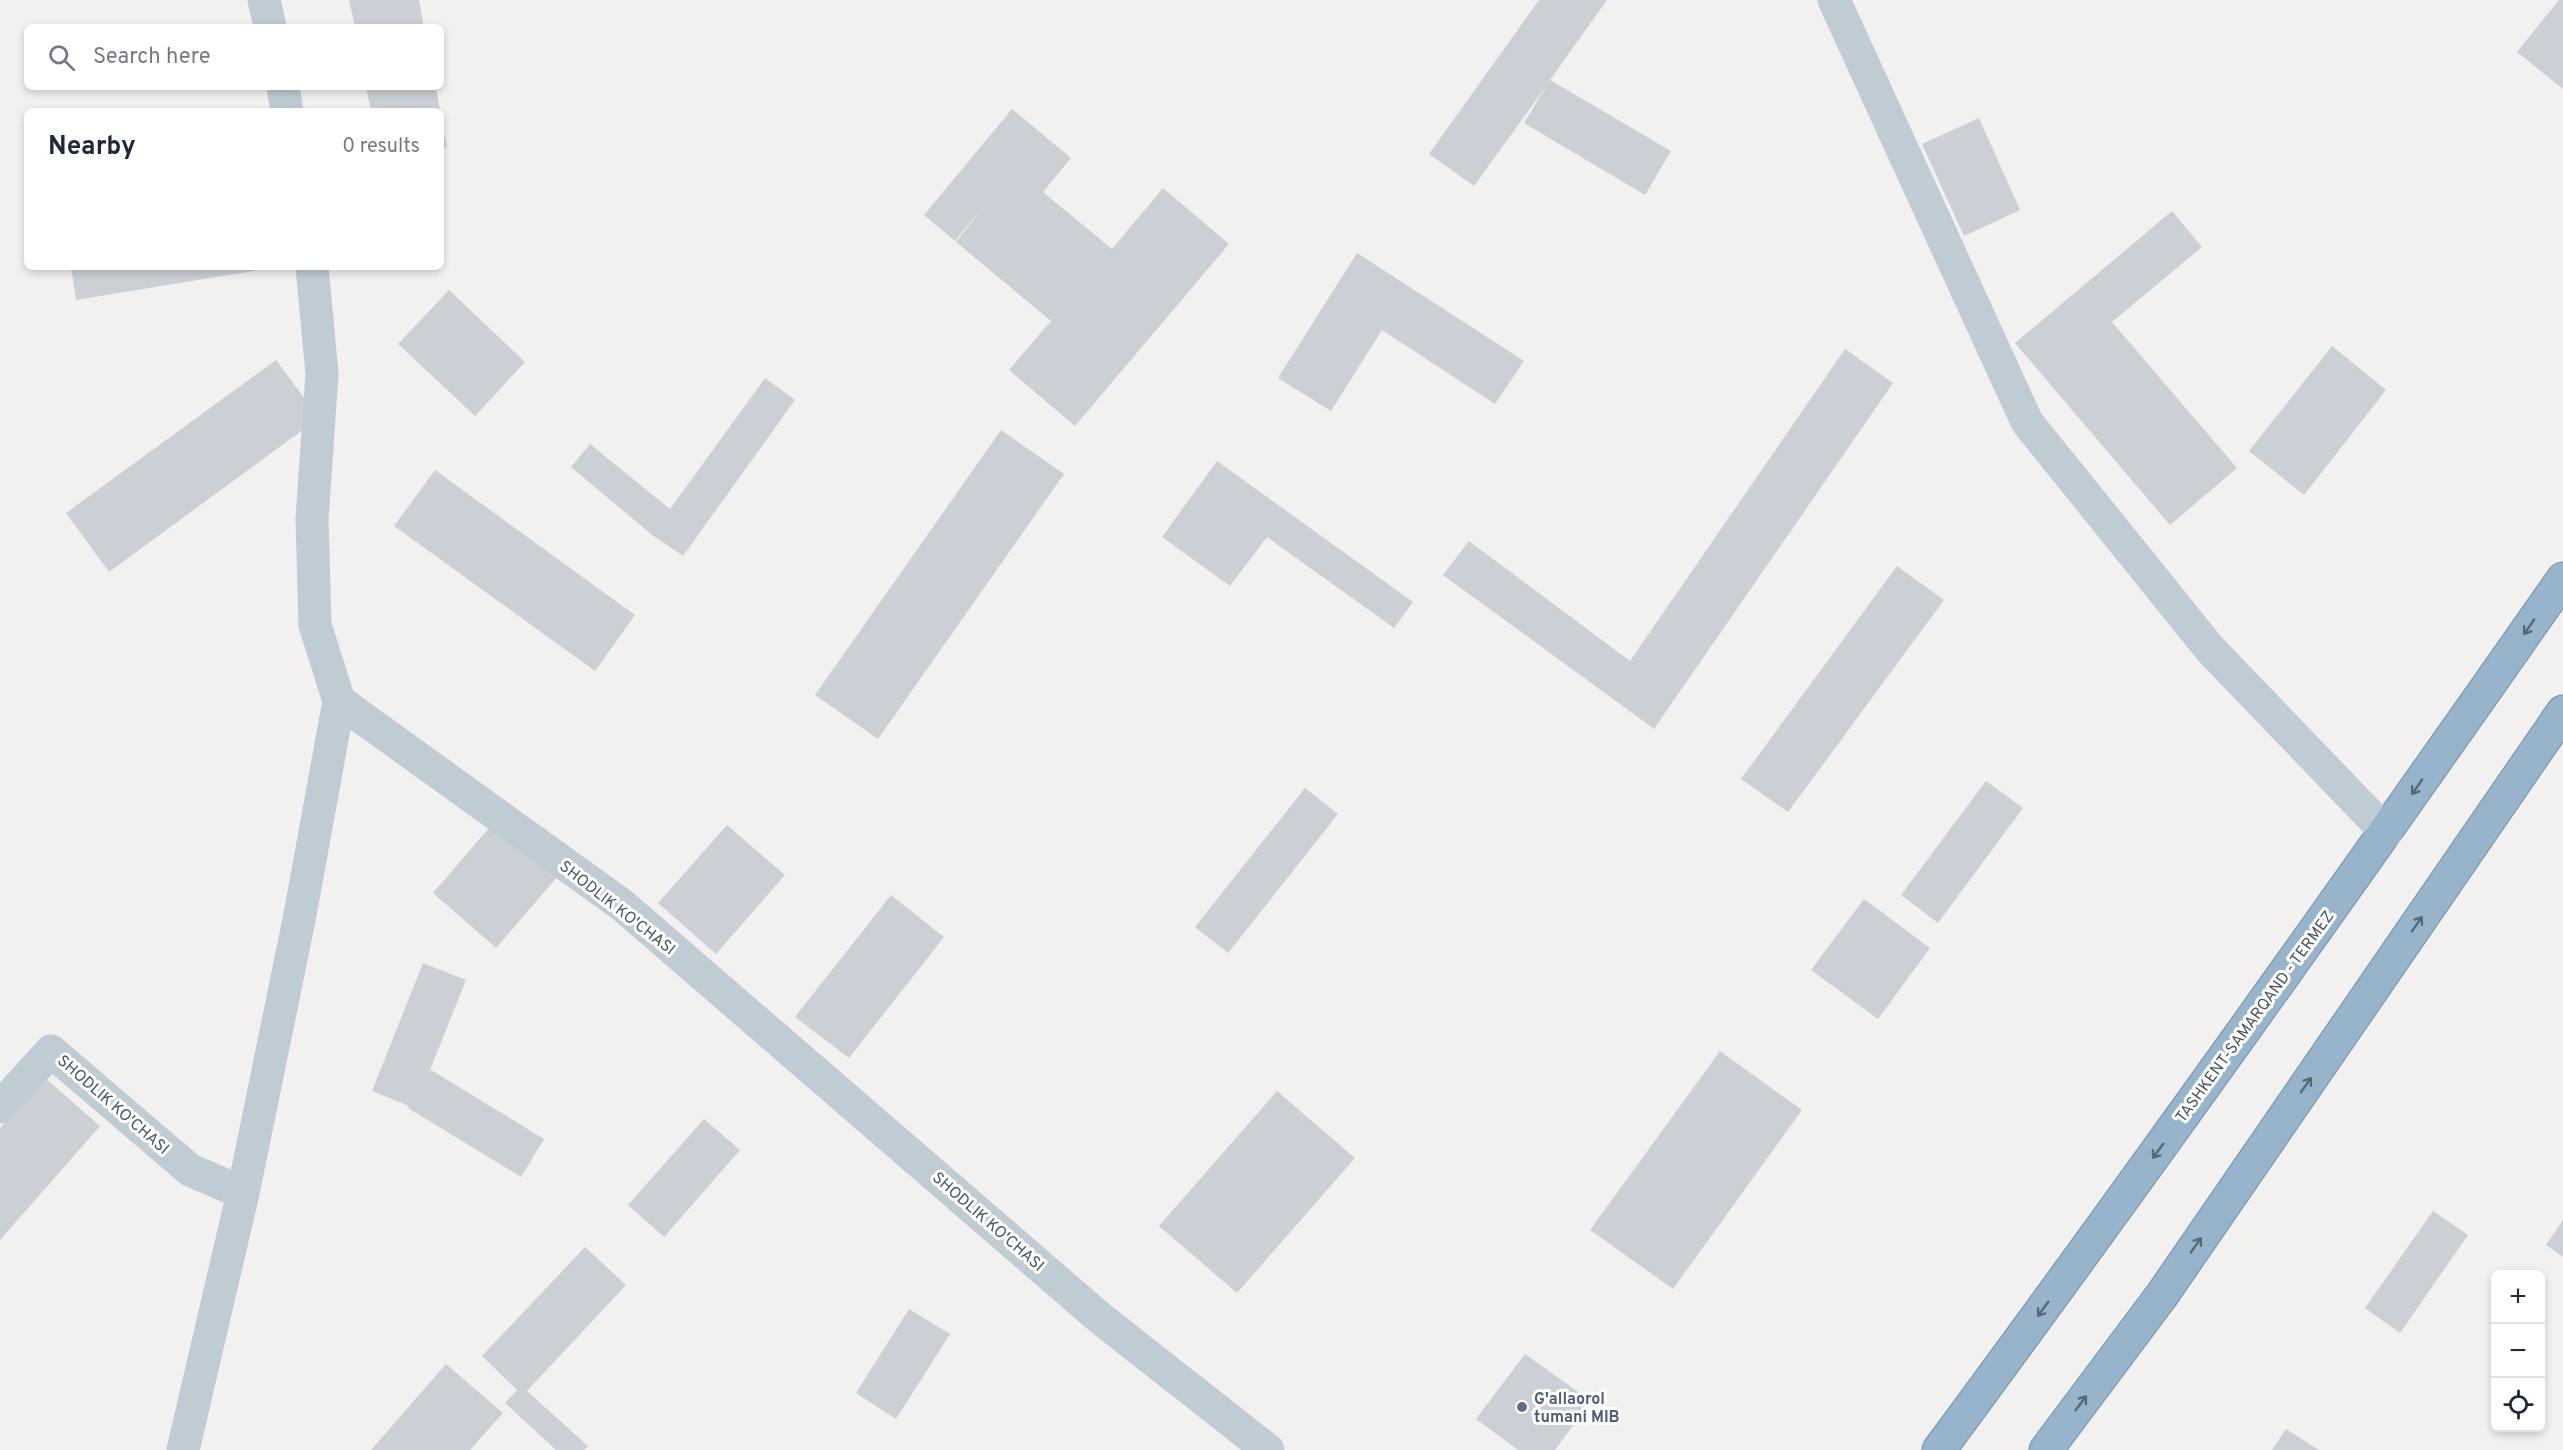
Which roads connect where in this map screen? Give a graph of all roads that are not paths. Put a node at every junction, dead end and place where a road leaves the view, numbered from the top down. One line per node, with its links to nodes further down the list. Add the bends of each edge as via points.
1 (264, 0): 3 (street)
2 (1834, 0): 10 (street, via 2027,422 2211,649)
3 (269, 24)
4 (284, 90): 5 (street)
5 (286, 108)
6 (312, 270): 8 (street, via 322,374 312,519 315,626)
7 (2563, 579): 10 (highway, TASHKENT-SAMARQAND - TERMEZ, one-way to 10)
8 (339, 701): 12 (street); 14 (street, SHODLIK KO'CHASI, via 622,905 1100,1318)
9 (2563, 712): 16 (highway, one-way to 9, via 2162,1295)
10 (2386, 832): 15 (highway, TASHKENT-SAMARQAND - TERMEZ, one-way to 15)
11 (0, 1107): 12 (street, SHODLIK KO'CHASI, via 51,1051 190,1170)
12 (243, 1193): 13 (street)
13 (183, 1450)
14 (1268, 1450)
15 (1939, 1450)
16 (2046, 1450)

